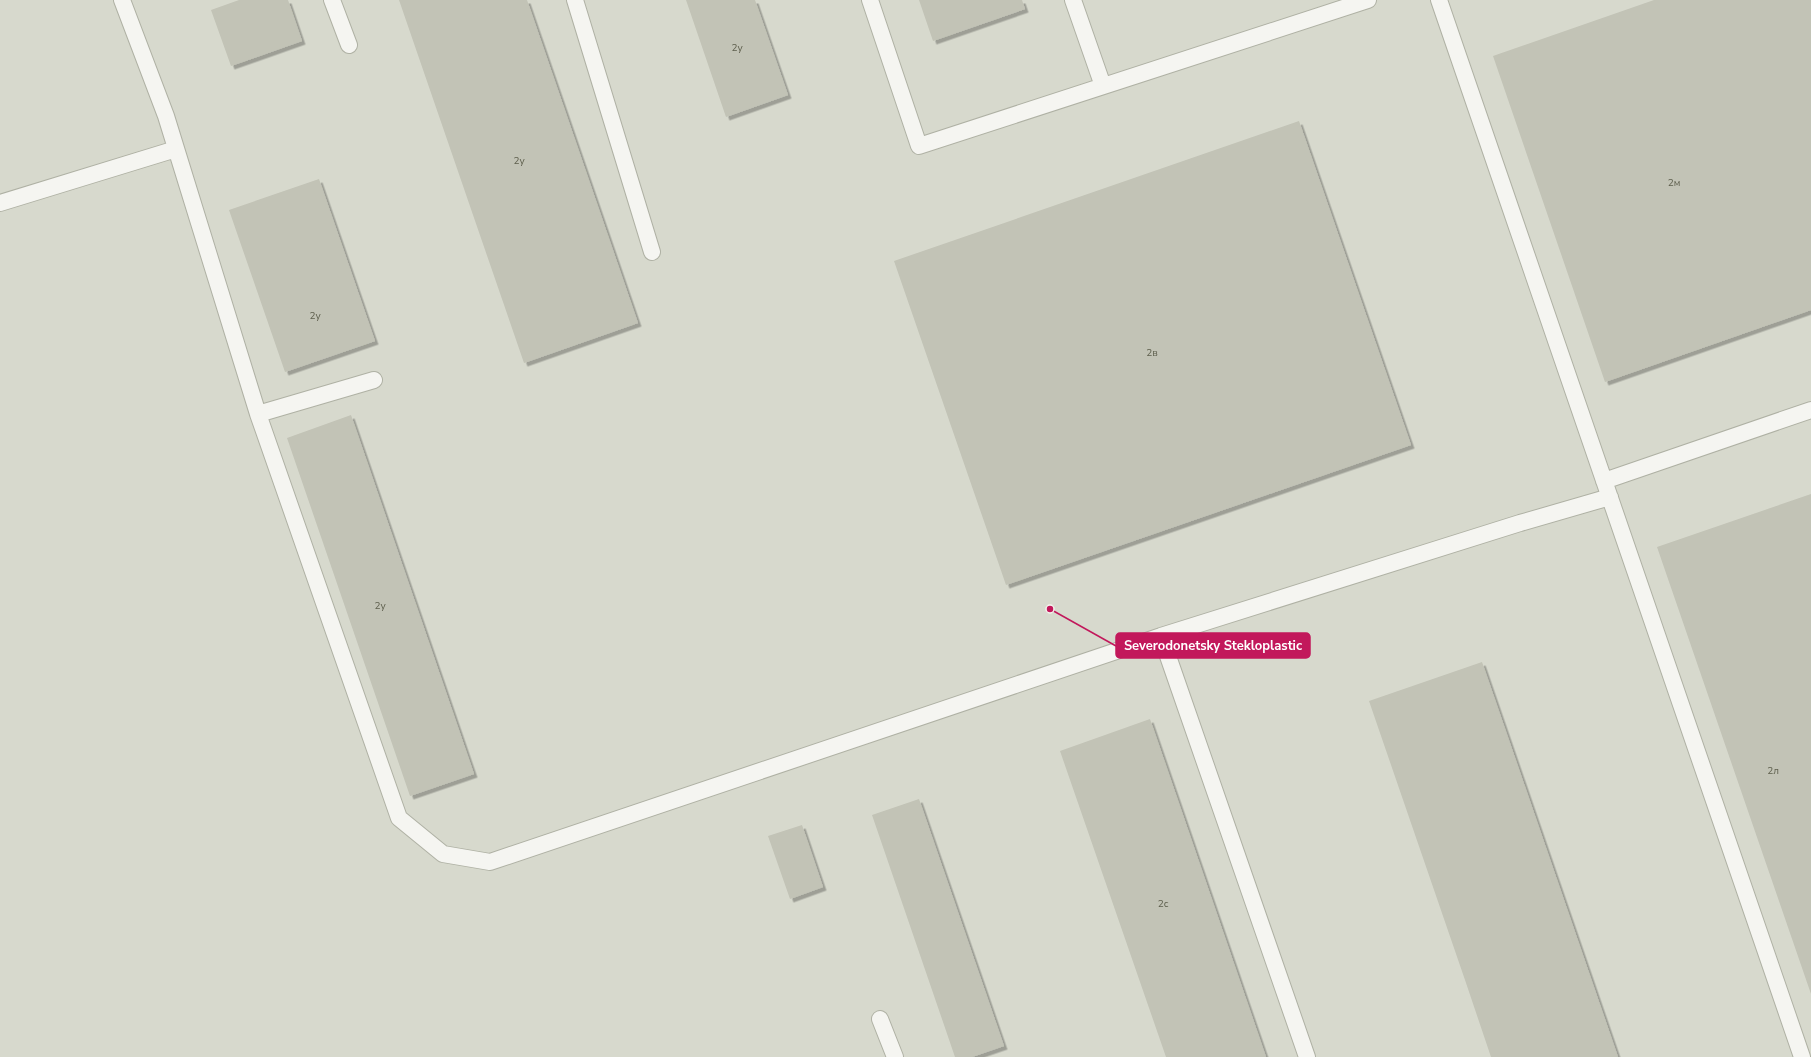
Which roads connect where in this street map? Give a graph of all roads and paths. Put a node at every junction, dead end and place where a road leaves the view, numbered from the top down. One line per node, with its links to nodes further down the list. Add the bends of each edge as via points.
1 (122, 0): 10 (lane)
2 (332, 0): 8 (lane)
3 (575, 0): 12 (lane)
4 (870, 0): 9 (lane, via 919,146)
5 (1073, 0): 9 (lane)
6 (1368, 0): 9 (lane)
7 (1439, 0): 16 (lane)
8 (349, 45)
9 (1103, 86)
10 (176, 149): 11 (lane); 15 (lane)
11 (0, 203)
12 (652, 252)
13 (374, 380): 15 (lane)
14 (1811, 410): 16 (lane)
15 (258, 414): 18 (lane, via 400,818 443,854 490,862)
16 (1604, 482): 17 (lane)
17 (1610, 497): 18 (lane); 22 (lane)
18 (1161, 636): 21 (lane)
19 (880, 1019): 20 (lane)
20 (895, 1057)
21 (1307, 1057)
22 (1802, 1057)

